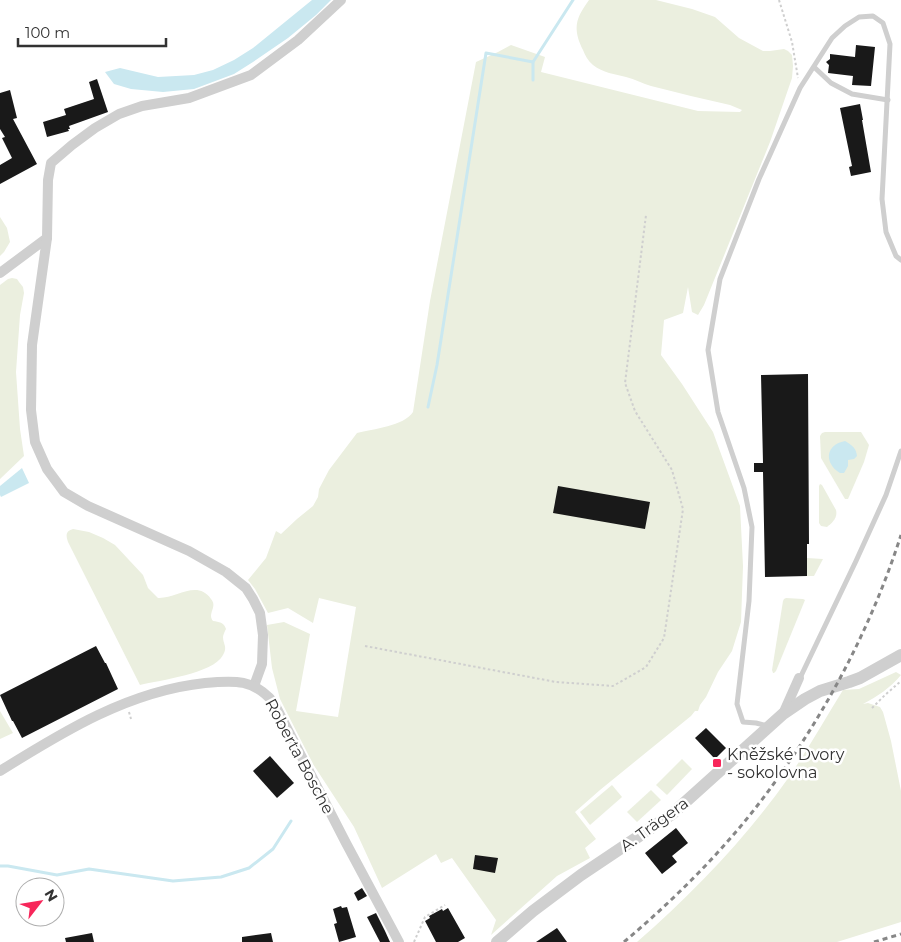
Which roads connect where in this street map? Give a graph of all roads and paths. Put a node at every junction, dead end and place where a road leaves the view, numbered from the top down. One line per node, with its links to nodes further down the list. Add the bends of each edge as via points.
1 (342, 0): 7 (street, via 298,40 251,75 189,98 142,106 119,114 72,145 51,163)
2 (778, 0): 4 (path, via 792,42)
3 (814, 66): 4 (lane); 5 (lane, via 831,84 852,94); 5 (lane, via 832,38 845,26 859,17 873,16 883,23 890,44)
4 (800, 88): 18 (lane, via 759,179 720,279 708,350 718,412 744,488 752,527 749,600 737,704 743,722)
5 (888, 100): 8 (lane, via 882,199 886,232 896,256)
6 (646, 216): 11 (path, via 625,383 635,411 672,470 683,508 664,638 646,667 613,686 556,682)
7 (47, 238): 9 (street); 15 (street, via 32,345 31,410 35,442 46,469 64,492 189,551 226,572 246,588 260,614 263,635 262,664)
8 (901, 260)
9 (0, 273)
10 (901, 451): 13 (lane, via 882,503)
11 (366, 646)
12 (901, 655): 17 (street, A. Trägera, via 860,678 820,691)
13 (800, 678): 17 (street)
14 (901, 681): 16 (path)
15 (254, 686): 19 (street, Roberta Bosche, via 232,681 150,694 92,718); 21 (street, Roberta Bosche, via 274,703)
16 (872, 708)
17 (783, 714): 18 (street, A. Trägera)
18 (768, 726): 23 (street, A. Trägera, via 672,814 533,910)
19 (0, 771)
20 (445, 905): 22 (path, via 425,917)
21 (399, 942)
22 (414, 942)
23 (497, 942)

